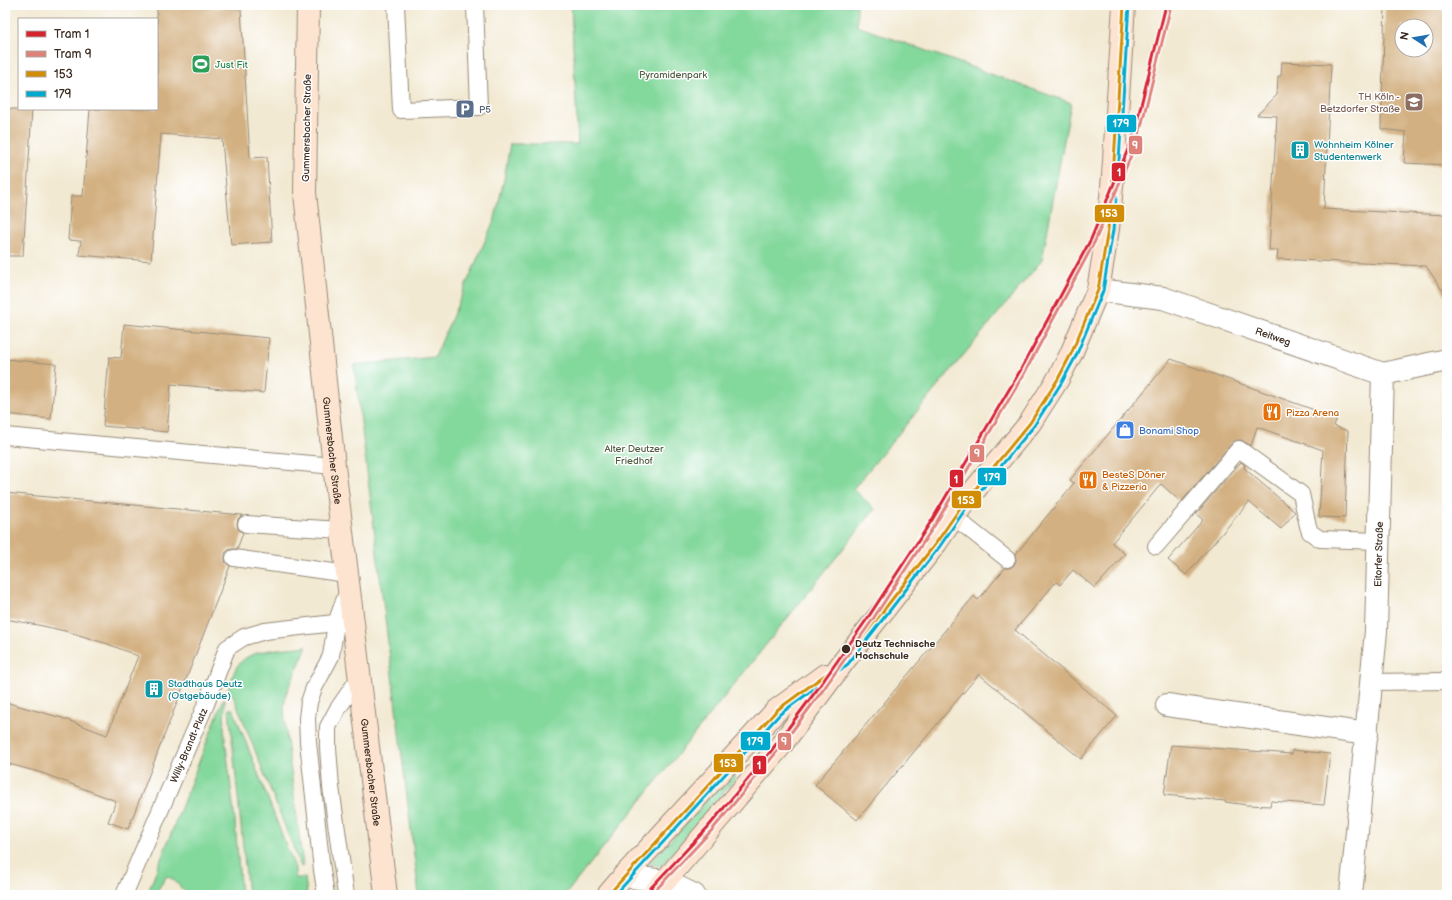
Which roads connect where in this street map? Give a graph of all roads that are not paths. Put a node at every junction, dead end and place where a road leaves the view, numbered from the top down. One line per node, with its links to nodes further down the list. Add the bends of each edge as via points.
1 (308, 5): 9 (main road, Gummersbacher Straße, via 305,193)
2 (396, 5): 3 (lane, via 401,110 479,107)
3 (475, 5)
4 (1124, 5): 5 (main road, via 1113,176)
5 (1098, 290): 7 (street, Reitweg, via 1163,298); 10 (main road, via 1058,379 1030,423)
6 (1447, 360): 7 (street)
7 (1383, 374): 13 (street, Eitorfer Straße)
8 (5, 436): 9 (lane)
9 (334, 466): 12 (main road, Gummersbacher Straße)
10 (954, 517): 16 (lane); 19 (main road)
11 (246, 524): 12 (lane)
12 (341, 530): 17 (main road, Gummersbacher Straße)
13 (1379, 541): 14 (lane, via 1320,539 1310,532 1301,494 1238,449); 22 (street, Eitorfer Straße)
14 (1156, 546)
15 (234, 558): 17 (lane)
16 (1008, 559)
17 (347, 581): 18 (main road, Gummersbacher Straße)
18 (344, 622): 20 (main road, Gummersbacher Straße); 27 (lane, Willy-Brandt-Platz, via 265,631 244,638 227,648 206,704); 28 (lane, via 331,656 314,688 307,718)
19 (844, 661): 25 (main road, via 777,710); 26 (main road, via 781,746)
20 (359, 678): 29 (lane, via 328,726 331,787); 30 (main road, Gummersbacher Straße)
21 (1447, 681): 22 (lane)
22 (1372, 682): 24 (street, Eitorfer Straße)
23 (1167, 705): 24 (street)
24 (1367, 734): 33 (street, Eitorfer Straße)
25 (624, 876): 26 (street); 31 (main road)
26 (659, 888): 32 (street)
27 (124, 895)
28 (326, 895)
29 (346, 895)
30 (386, 895)
31 (608, 895)
32 (694, 895)
33 (1351, 895)

